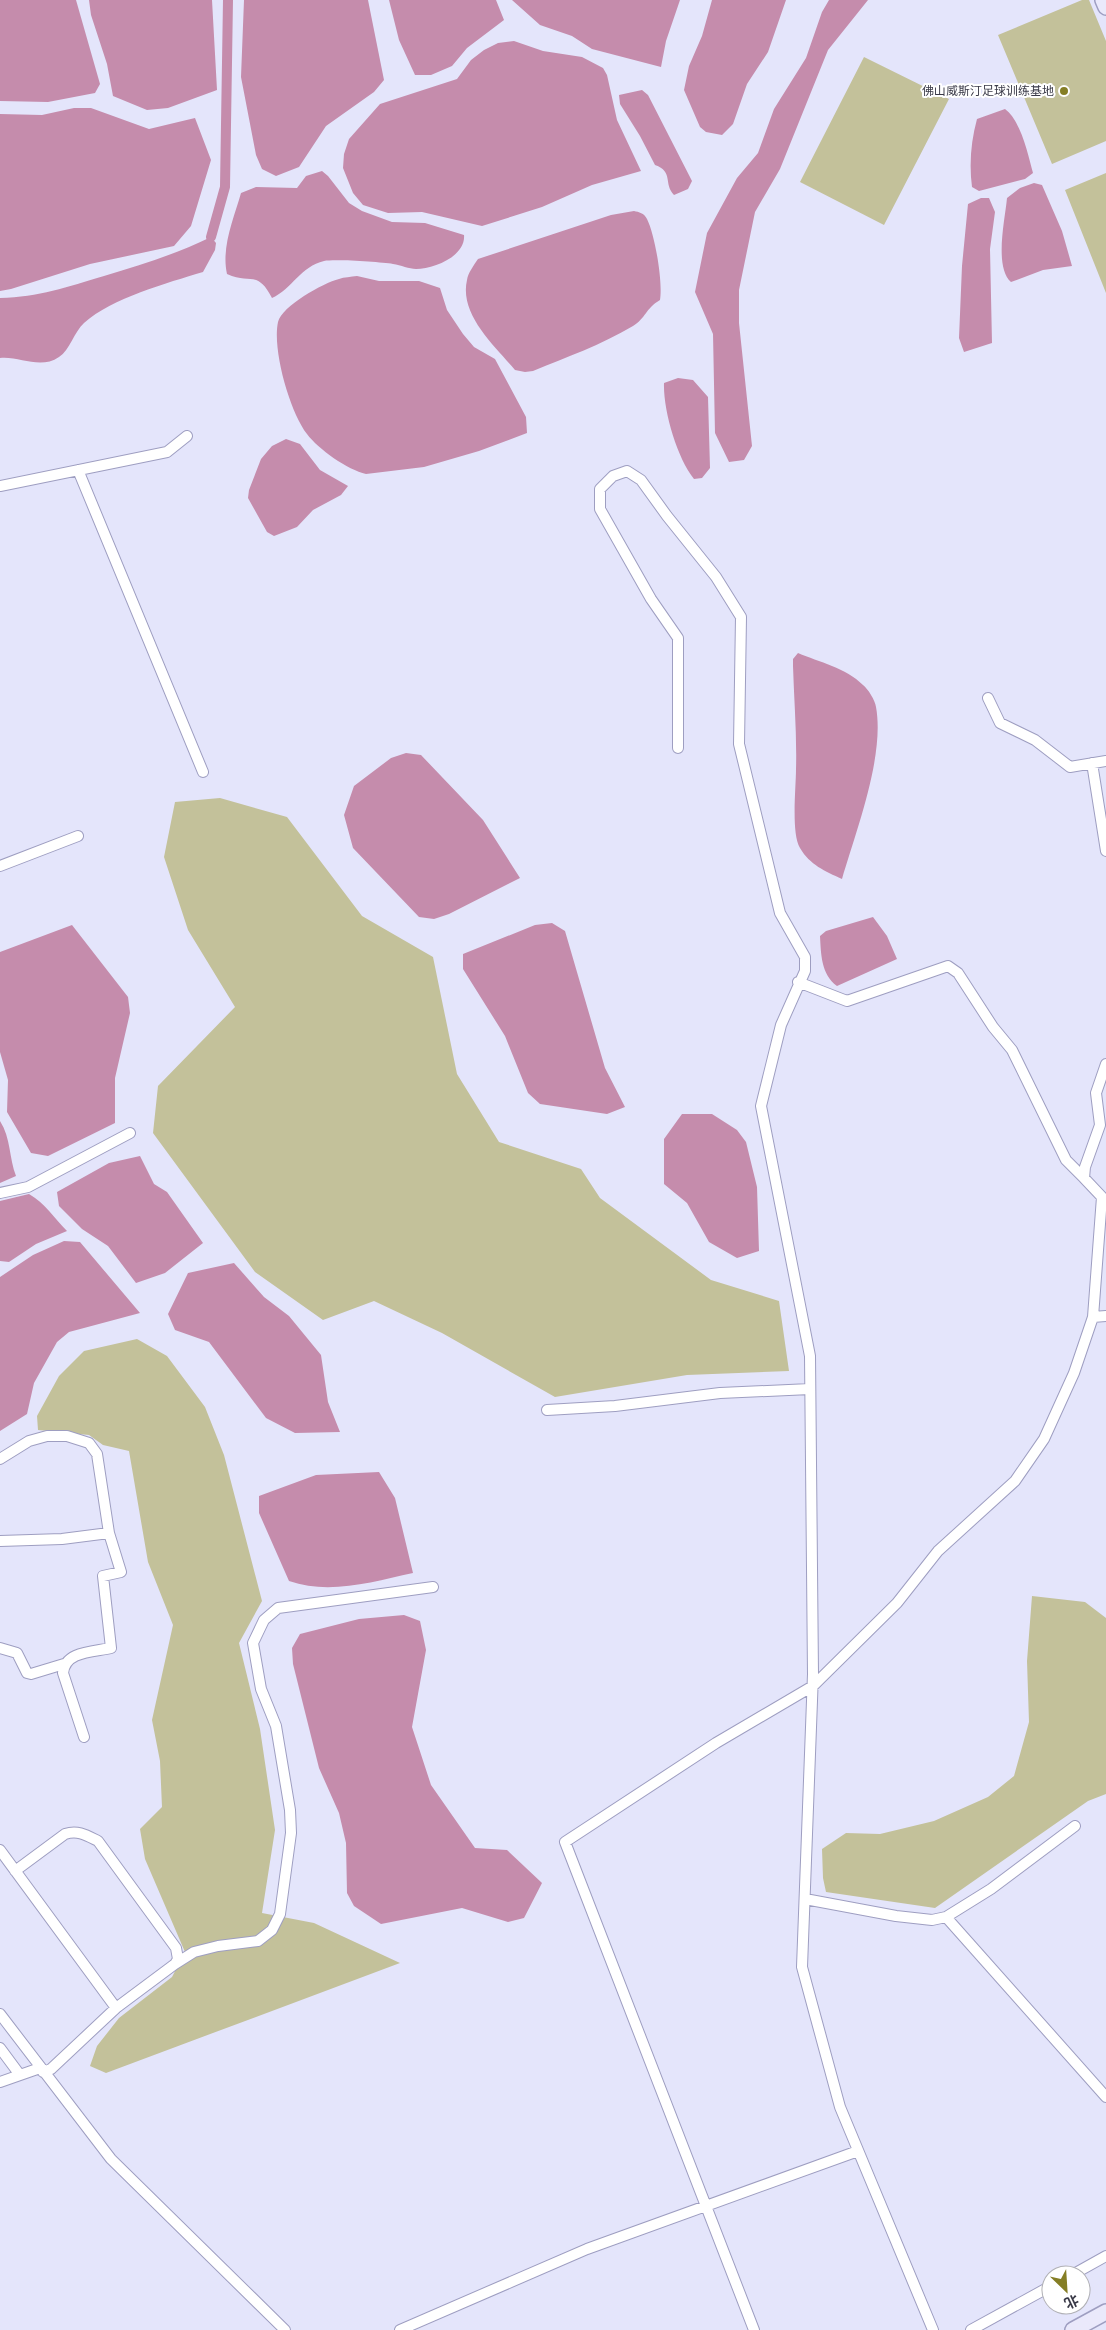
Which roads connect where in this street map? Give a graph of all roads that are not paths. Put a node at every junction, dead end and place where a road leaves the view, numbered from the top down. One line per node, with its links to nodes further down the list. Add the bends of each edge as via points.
1 (1103, 0): 2 (main road)
2 (1106, 7)
3 (187, 436): 4 (street, via 167,452)
4 (78, 470): 5 (street); 10 (street)
5 (0, 486)
6 (988, 698): 9 (street, via 1000,723 1035,740 1070,767)
7 (678, 748): 14 (street, via 678,638 651,600 600,508 600,489 613,476 627,471 641,480 716,577 741,617 739,744 780,913 805,957 805,971)
8 (1106, 761): 9 (street)
9 (1092, 763): 12 (street)
10 (203, 772)
11 (78, 836): 13 (street)
12 (1106, 852)
13 (0, 866)
14 (798, 982): 17 (street, via 847,1001 948,966 958,973 1012,1050 1066,1160); 21 (street, via 781,1025 760,1106 810,1356)
15 (1106, 1064): 17 (street, via 1096,1093 1100,1125)
16 (130, 1133): 18 (street, via 28,1186)
17 (1084, 1178): 20 (street, via 1102,1197)
18 (0, 1193)
19 (1106, 1316): 20 (street)
20 (1093, 1317): 29 (street, via 1074,1373 1044,1439 1015,1481 938,1551 897,1603)
21 (810, 1389): 22 (street, via 720,1393 615,1406); 29 (street)
22 (547, 1410)
23 (0, 1459): 24 (street, via 29,1441 47,1436 67,1436 89,1443 97,1454)
24 (109, 1533): 25 (street, via 62,1539); 28 (street, via 121,1572 103,1576 111,1648 70,1657)
25 (0, 1541)
26 (433, 1587): 36 (street, via 278,1608 264,1620 253,1643 261,1689 276,1726 290,1810 291,1833 280,1914 272,1930 258,1941 194,1952)
27 (0, 1648): 28 (street, via 16,1653 27,1673 31,1674)
28 (64, 1664): 30 (street, via 63,1674)
29 (813, 1686): 34 (street); 45 (street, via 716,1743 565,1842)
30 (84, 1737)
31 (1075, 1826): 35 (street, via 991,1889)
32 (0, 1850): 33 (street)
33 (15, 1871): 36 (street, via 73,1831 98,1841 176,1948 178,1958); 37 (street)
34 (805, 1899): 35 (street, via 896,1916 932,1920); 44 (street, via 802,1968 840,2108)
35 (946, 1917): 43 (street)
36 (175, 1964): 37 (street)
37 (116, 2008): 40 (street, via 51,2069)
38 (0, 2014): 40 (street)
39 (0, 2048): 41 (street)
40 (42, 2070): 41 (street); 50 (street, via 112,2159)
41 (20, 2075): 42 (street)
42 (0, 2082)
43 (1106, 2097)
44 (858, 2151): 45 (street); 53 (street)
45 (706, 2206): 51 (street, via 587,2249); 52 (street)
46 (1106, 2256): 47 (street)
47 (1090, 2265)
48 (1041, 2292): 54 (street)
49 (1106, 2312): 55 (main road)
50 (285, 2330)
51 (400, 2330)
52 (754, 2330)
53 (933, 2330)
54 (971, 2330)
55 (1073, 2330)

